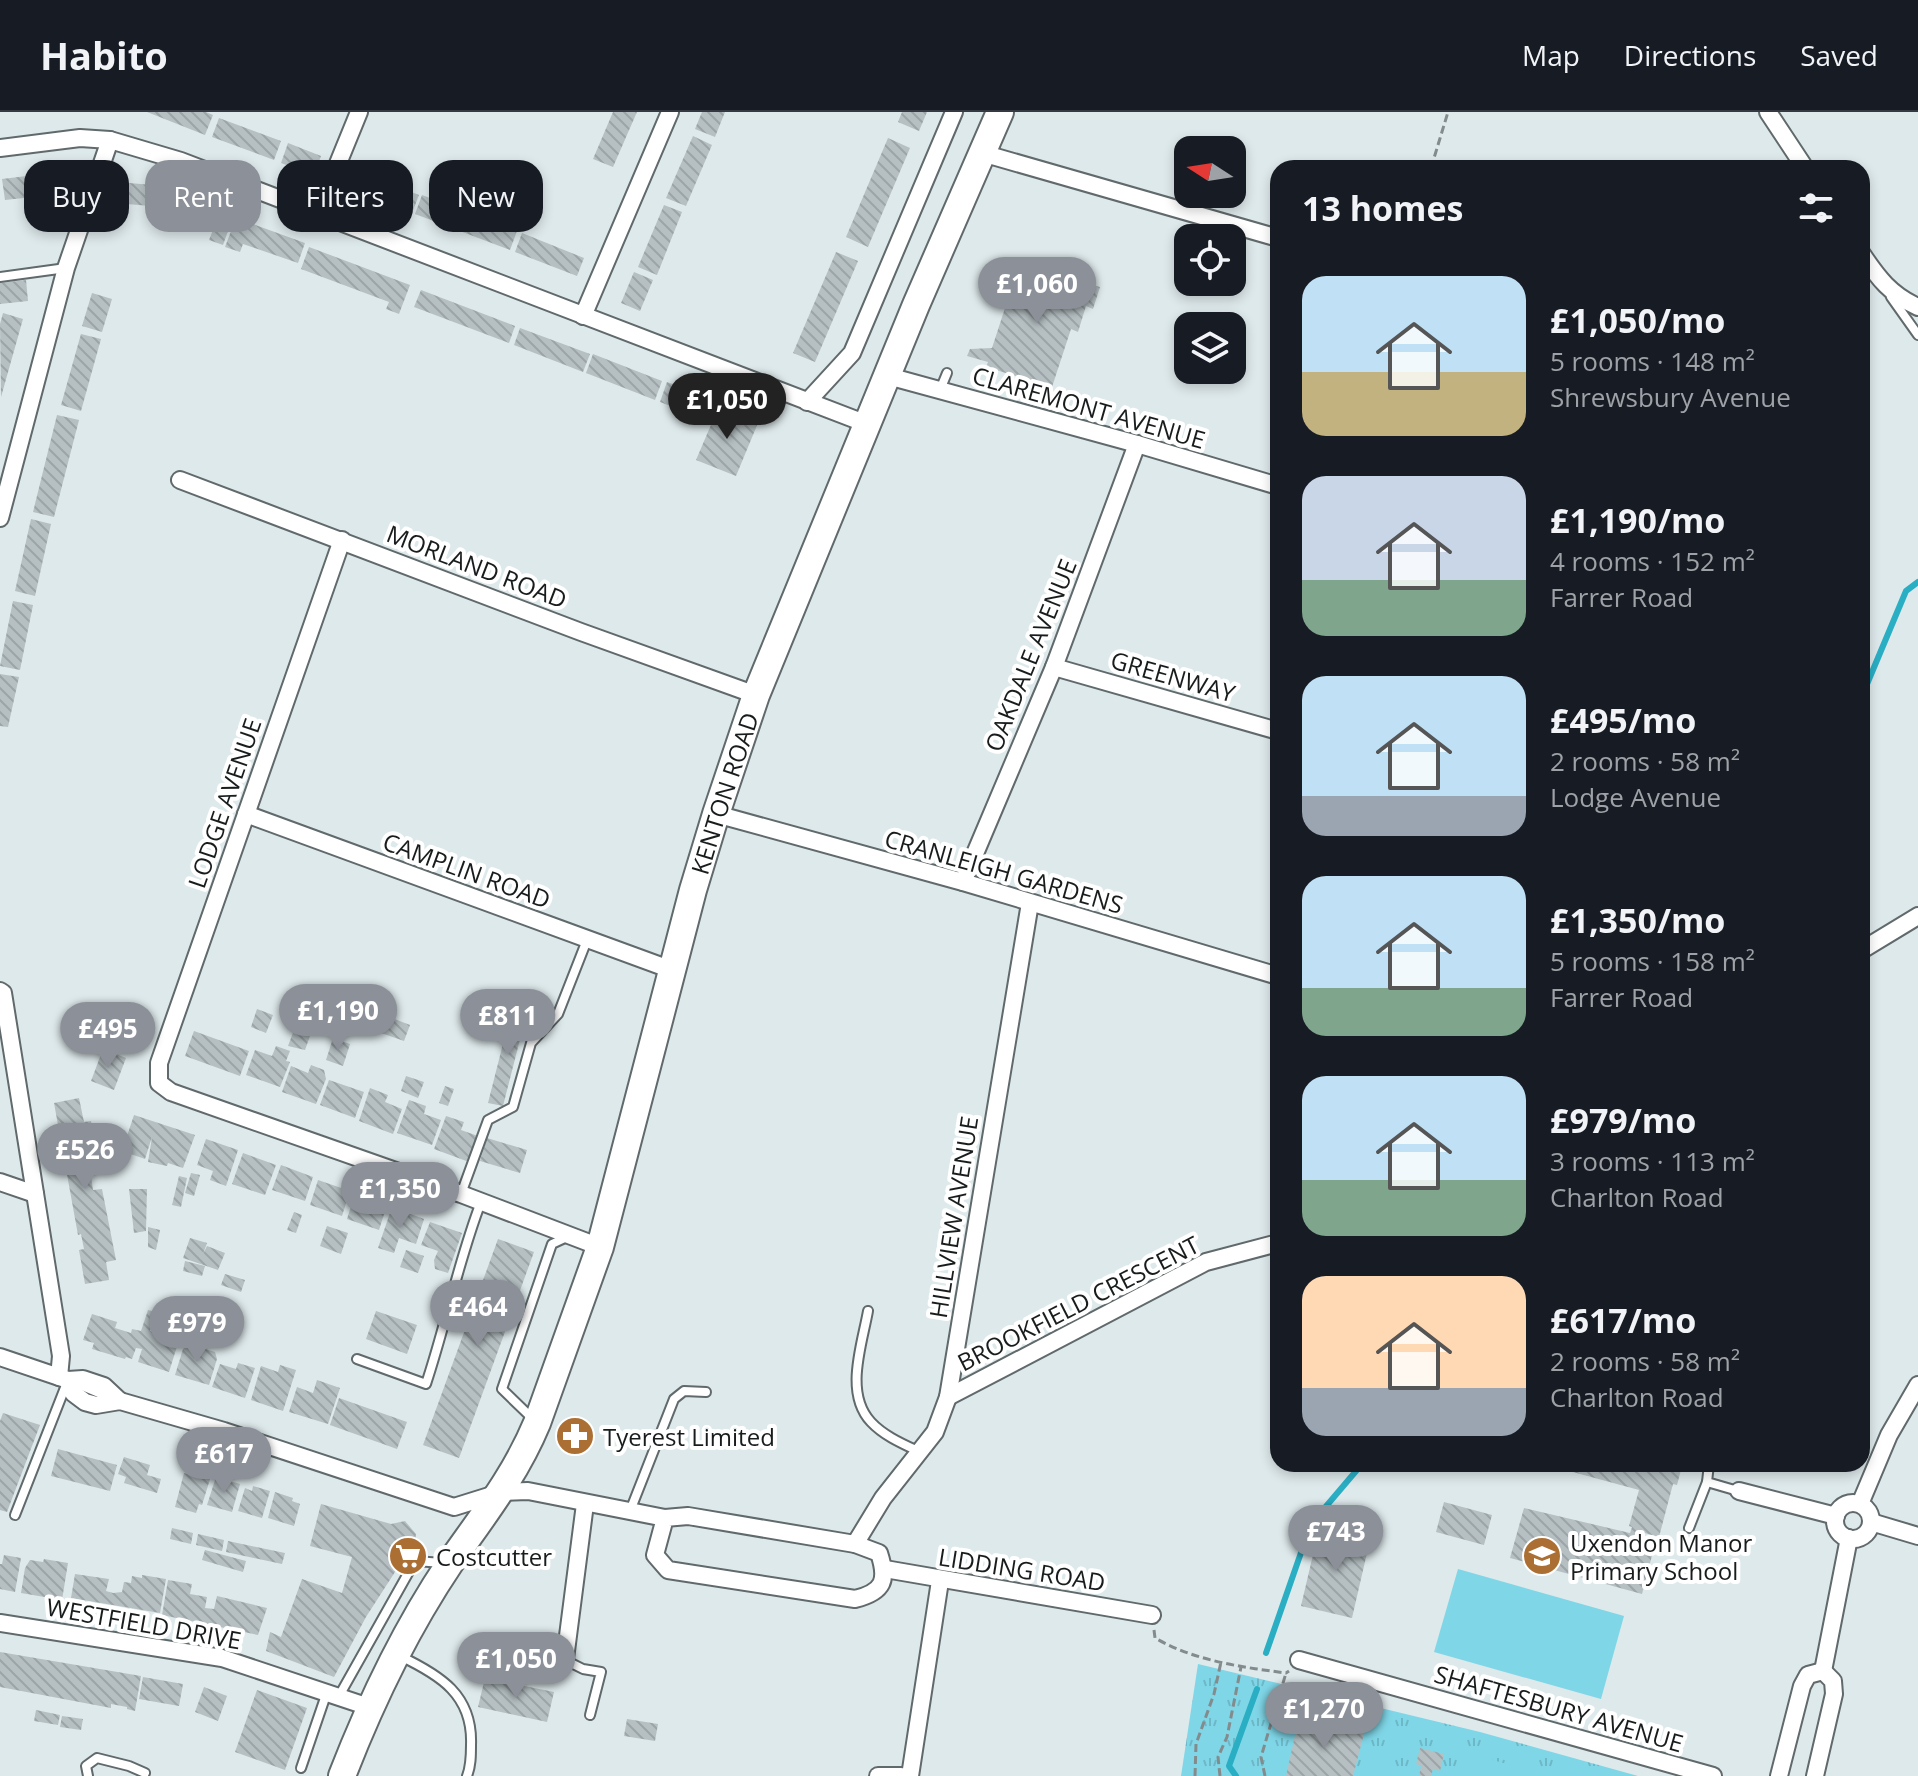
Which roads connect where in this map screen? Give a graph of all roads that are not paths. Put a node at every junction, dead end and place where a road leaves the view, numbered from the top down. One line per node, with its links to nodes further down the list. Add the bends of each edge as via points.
1 (359, 112): 9 (street)
2 (670, 112): 19 (street)
3 (954, 112): 24 (street, via 852,353)
4 (1000, 112): 8 (main road, KENTON ROAD)
5 (1768, 112): 10 (street)
6 (110, 140): 7 (street, via 80,138); 11 (street); 15 (street)
7 (0, 148)
8 (982, 153): 13 (street); 22 (main road, KENTON ROAD)
9 (339, 160)
10 (1800, 160)
11 (277, 199)
12 (362, 232): 19 (street)
13 (1270, 236)
14 (1870, 266): 17 (street)
15 (66, 268): 16 (lane); 29 (street)
16 (0, 277)
17 (1882, 283): 18 (street); 20 (lane)
18 (1918, 307)
19 (583, 316): 24 (street)
20 (1918, 335)
21 (947, 373): 23 (lane)
22 (888, 376): 23 (street, CLAREMONT AVENUE); 25 (main road, KENTON ROAD)
23 (940, 390): 26 (street, CLAREMONT AVENUE)
24 (807, 402): 25 (street)
25 (867, 424): 32 (main road, KENTON ROAD)
26 (1137, 444): 28 (street, CLAREMONT AVENUE); 31 (street, OAKDALE AVENUE)
27 (180, 480): 30 (street, MORLAND ROAD)
28 (1270, 484)
29 (0, 518)
30 (342, 540): 32 (street, MORLAND ROAD); 34 (street, LODGE AVENUE)
31 (1054, 667): 33 (street, GREENWAY); 36 (street, OAKDALE AVENUE)
32 (756, 695): 35 (main road, KENTON ROAD)
33 (1270, 729)
34 (246, 814): 39 (street, CAMPLIN ROAD); 46 (street, LODGE AVENUE, via 159,1063 159,1083 171,1092)
35 (716, 814): 36 (street, CRANLEIGH GARDENS); 41 (main road, KENTON ROAD)
36 (963, 882): 37 (street, CRANLEIGH GARDENS)
37 (1030, 903): 42 (street, CRANLEIGH GARDENS); 57 (street, HILLVIEW AVENUE)
38 (1918, 916): 40 (street)
39 (587, 940): 41 (street, CAMPLIN ROAD); 46 (lane, via 558,1014 531,1043 513,1107 488,1120)
40 (1870, 945)
41 (672, 970): 50 (main road, KENTON ROAD)
42 (1270, 974)
43 (2, 992): 45 (street)
44 (0, 1182): 45 (street)
45 (35, 1194): 54 (street)
46 (461, 1194): 47 (street)
47 (482, 1202): 48 (street); 53 (lane, via 426,1384)
48 (569, 1235): 50 (street); 58 (lane, via 552,1244 502,1389)
49 (1270, 1245): 57 (street, BROOKFIELD CRESCENT, via 1206,1262)
50 (600, 1247): 58 (main road, KENTON ROAD)
51 (868, 1311): 59 (lane, via 857,1373 858,1400 870,1421)
52 (0, 1357): 54 (street)
53 (357, 1359)
54 (64, 1378): 63 (street, via 83,1379 104,1386 120,1401 454,1507); 67 (lane)
55 (1918, 1385): 65 (street, via 1889,1435)
56 (706, 1392): 66 (lane, via 684,1391 674,1399)
57 (948, 1397): 59 (street, HILLVIEW AVENUE, via 935,1432)
58 (537, 1423): 63 (main road, KENTON ROAD)
59 (920, 1453): 70 (street, HILLVIEW AVENUE, via 883,1498)
60 (1708, 1472): 61 (lane)
61 (1707, 1482): 62 (lane); 72 (lane)
62 (1739, 1491): 68 (street)
63 (502, 1492): 64 (street, via 528,1491); 77 (main road, KENTON ROAD)
64 (585, 1504): 66 (street); 83 (street)
65 (1860, 1504): 68 (street, via 1846,1504); 71 (street)
66 (629, 1512): 69 (street)
67 (15, 1515)
68 (1836, 1516): 74 (street, via 1838,1530)
69 (665, 1518): 75 (street, via 688,1516); 78 (street, via 655,1555 668,1570 855,1599 881,1586)
70 (873, 1519): 75 (street, HILLVIEW AVENUE); 76 (street)
71 (1871, 1522): 73 (street); 74 (street, via 1861,1537)
72 (1689, 1528)
73 (1918, 1536)
74 (1849, 1538): 85 (street)
75 (855, 1544): 76 (street)
76 (879, 1553): 78 (street)
77 (450, 1563): 82 (main road, KENTON ROAD); 86 (lane, via 415,1561)
78 (885, 1569): 79 (street, LIDDING ROAD)
79 (940, 1581): 80 (street, LIDDING ROAD); 96 (street)
80 (1152, 1615)
81 (0, 1623): 86 (street, WESTFIELD DRIVE, via 222,1658)
82 (396, 1654): 87 (main road, KENTON ROAD); 93 (lane, via 433,1672 457,1694 472,1728)
83 (565, 1659): 88 (lane, via 601,1672)
84 (1299, 1660): 97 (street, SHAFTESBURY AVENUE)
85 (1823, 1671): 98 (street, via 1808,1675 1802,1686); 99 (street, via 1833,1681 1834,1694)
86 (333, 1694): 87 (street, WESTFIELD DRIVE); 89 (lane)
87 (369, 1707): 92 (main road, KENTON ROAD)
88 (590, 1715)
89 (301, 1768)
90 (145, 1773): 91 (lane, via 97,1758 86,1766)
91 (88, 1776)
92 (342, 1776)
93 (467, 1776)
94 (878, 1776): 95 (street)
95 (901, 1776)
96 (910, 1776)
97 (1713, 1776)
98 (1779, 1776)
99 (1815, 1776)

